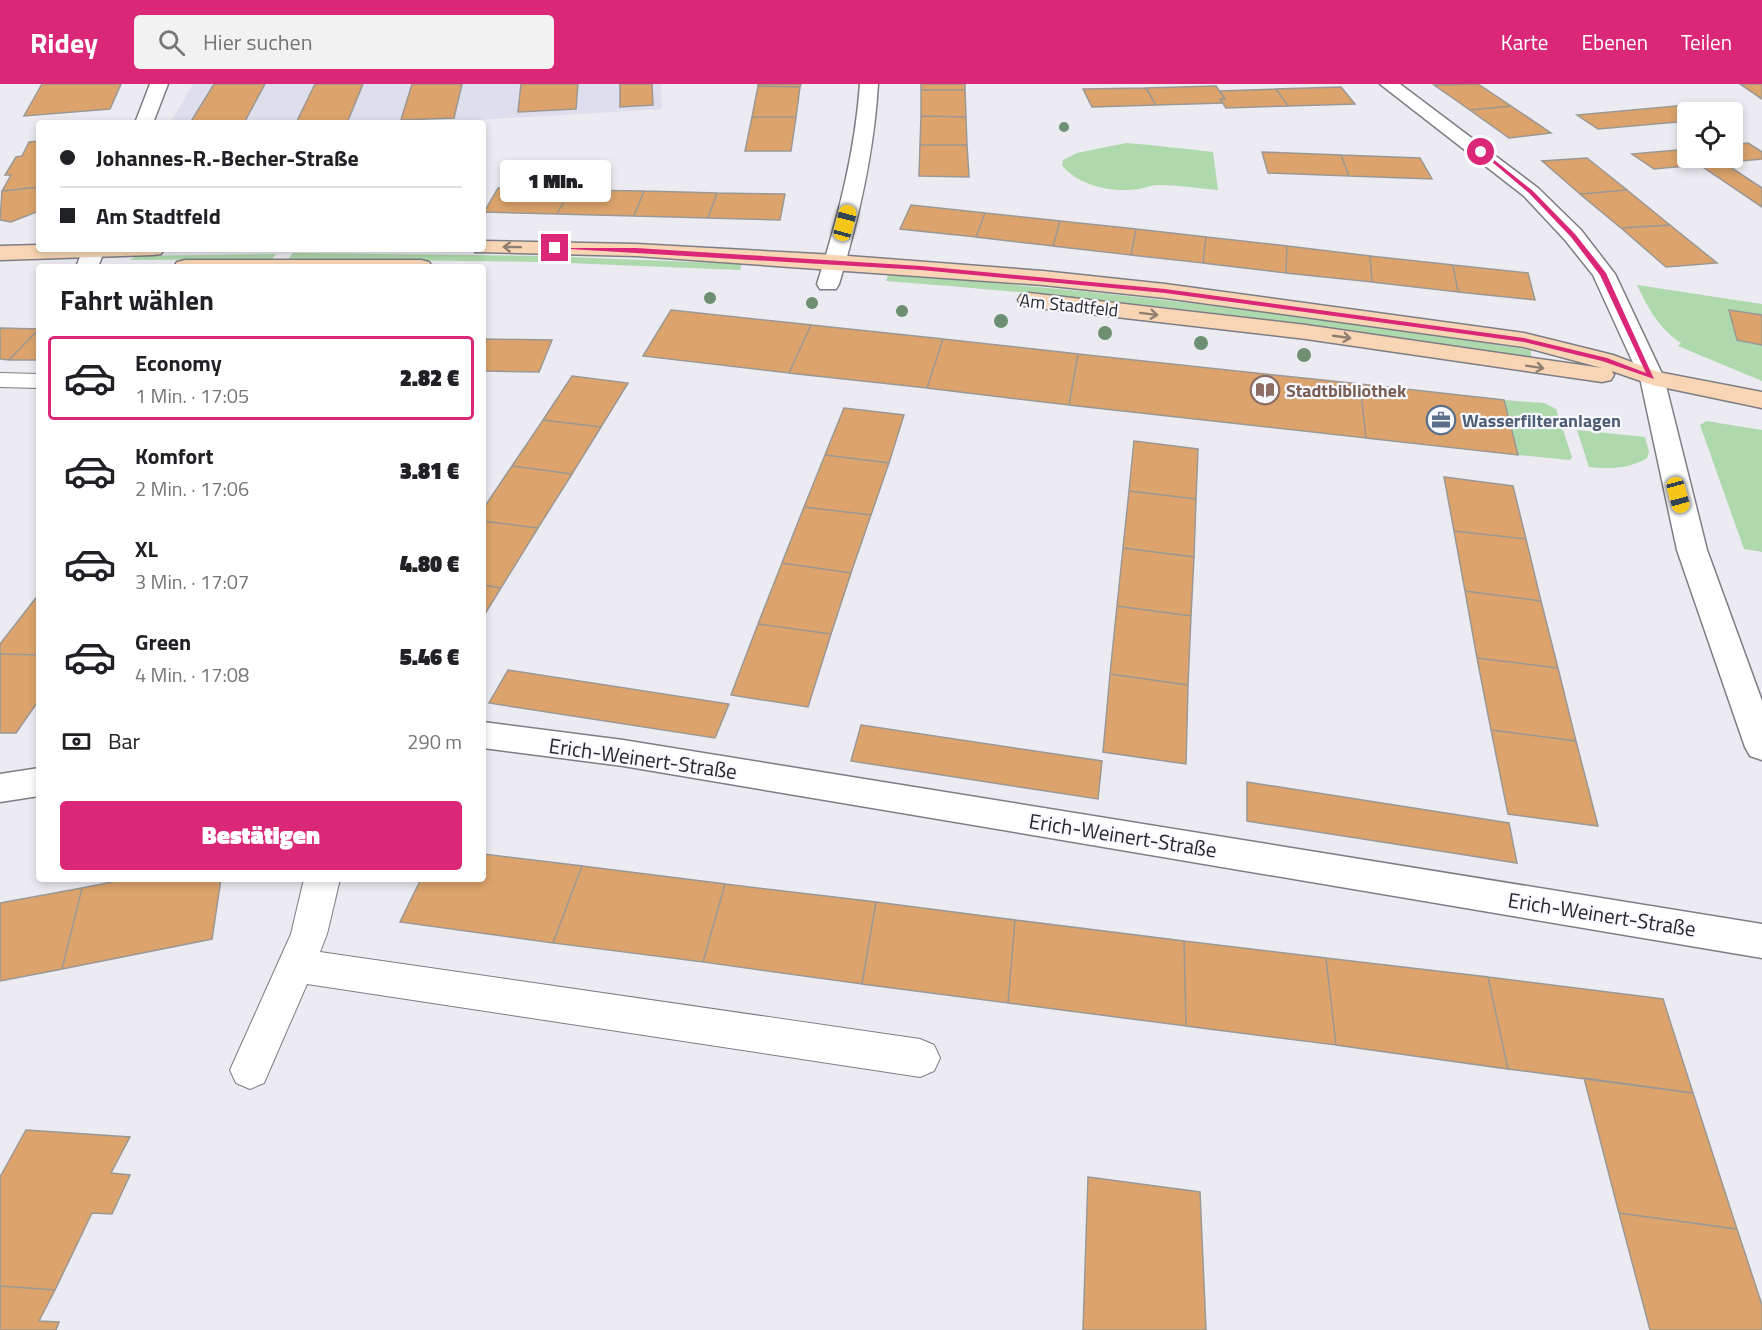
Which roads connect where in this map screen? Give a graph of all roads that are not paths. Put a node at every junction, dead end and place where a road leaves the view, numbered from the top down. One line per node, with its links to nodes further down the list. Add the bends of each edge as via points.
1 (159, 84): 4 (street)
2 (869, 84): 9 (street, via 856,184)
3 (1389, 84): 20 (street, via 1531,192 1573,235 1604,274)
4 (145, 120)
5 (486, 247): 9 (street, Am Stadtfeld, one-way to 5, via 636,250)
6 (127, 252): 8 (street)
7 (0, 253): 8 (street)
8 (92, 256)
9 (835, 262): 17 (street); 20 (street, Am Stadtfeld, via 1054,279 1426,325 1568,349)
10 (486, 268): 13 (street)
11 (36, 270): 12 (street)
12 (0, 272)
13 (629, 272)
14 (664, 274): 15 (street)
15 (758, 279)
16 (805, 283): 17 (street)
17 (850, 286): 18 (street)
18 (969, 295)
19 (1003, 298): 20 (street, Am Stadtfeld, one-way to 20, via 1306,332 1583,375)
20 (1652, 378): 23 (street, Am Stadtfeld); 25 (street, via 1692,550)
21 (0, 380): 22 (lane)
22 (36, 381)
23 (1762, 400)
24 (486, 735): 29 (street, Erich-Weinert-Straße, via 635,754)
25 (1762, 747)
26 (36, 782): 27 (street)
27 (0, 788)
28 (321, 882): 30 (lane, via 309,934)
29 (1762, 940)
30 (294, 965): 31 (lane); 32 (lane)
31 (920, 1058)
32 (250, 1070)

